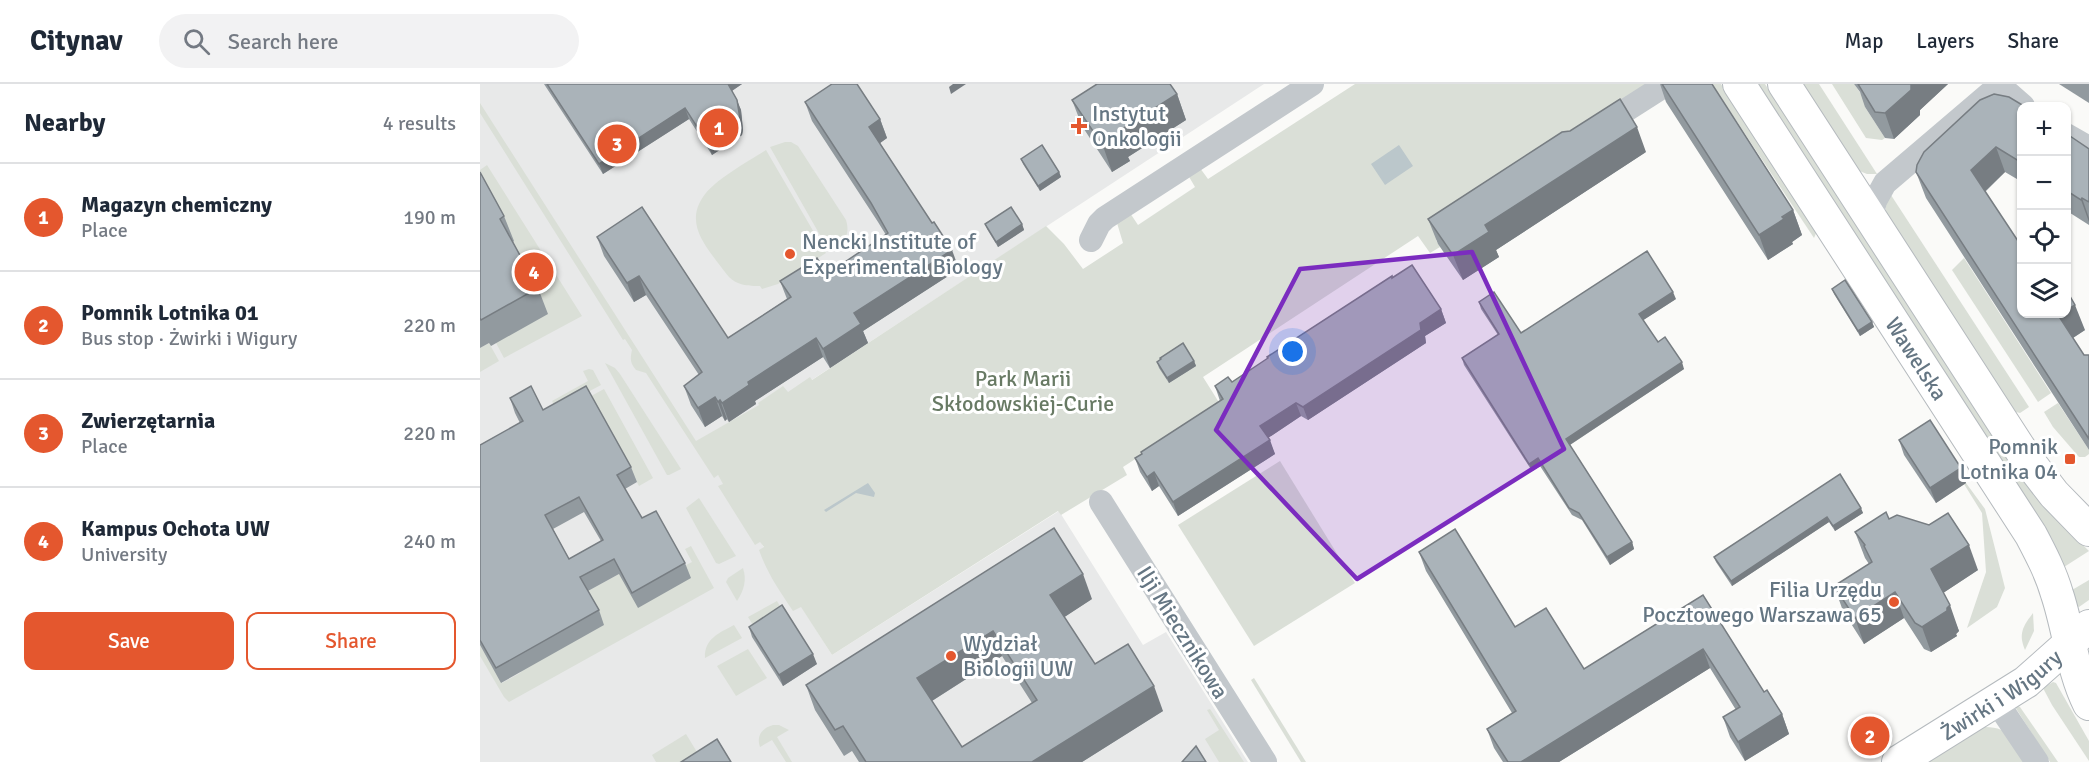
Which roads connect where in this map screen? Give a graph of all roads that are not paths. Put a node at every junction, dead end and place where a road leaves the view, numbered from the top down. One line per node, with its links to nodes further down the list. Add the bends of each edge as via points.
1 (1312, 84): 11 (street, via 1105,218)
2 (1667, 84): 8 (street)
3 (1739, 84): 14 (main road, Wawelska, via 2021,518)
4 (1784, 84): 10 (main road, Wawelska)
5 (2000, 85): 6 (street); 10 (street, via 1886,183 1875,201)
6 (2019, 102)
7 (2071, 137): 9 (street)
8 (1581, 139)
9 (2089, 148)
10 (1871, 219): 13 (main road, Wawelska, via 2024,455)
11 (1091, 240)
12 (1101, 502): 17 (street, Ilji Miecznikowa)
13 (2089, 530)
14 (2079, 635): 15 (main road, Żwirki i Wigury, via 2032,677); 16 (main road, Wawelska, via 2080,683)
15 (1996, 701): 18 (main road, Żwirki i Wigury); 19 (street)
16 (2089, 704)
17 (1265, 762)
18 (1898, 762)
19 (2037, 762)

